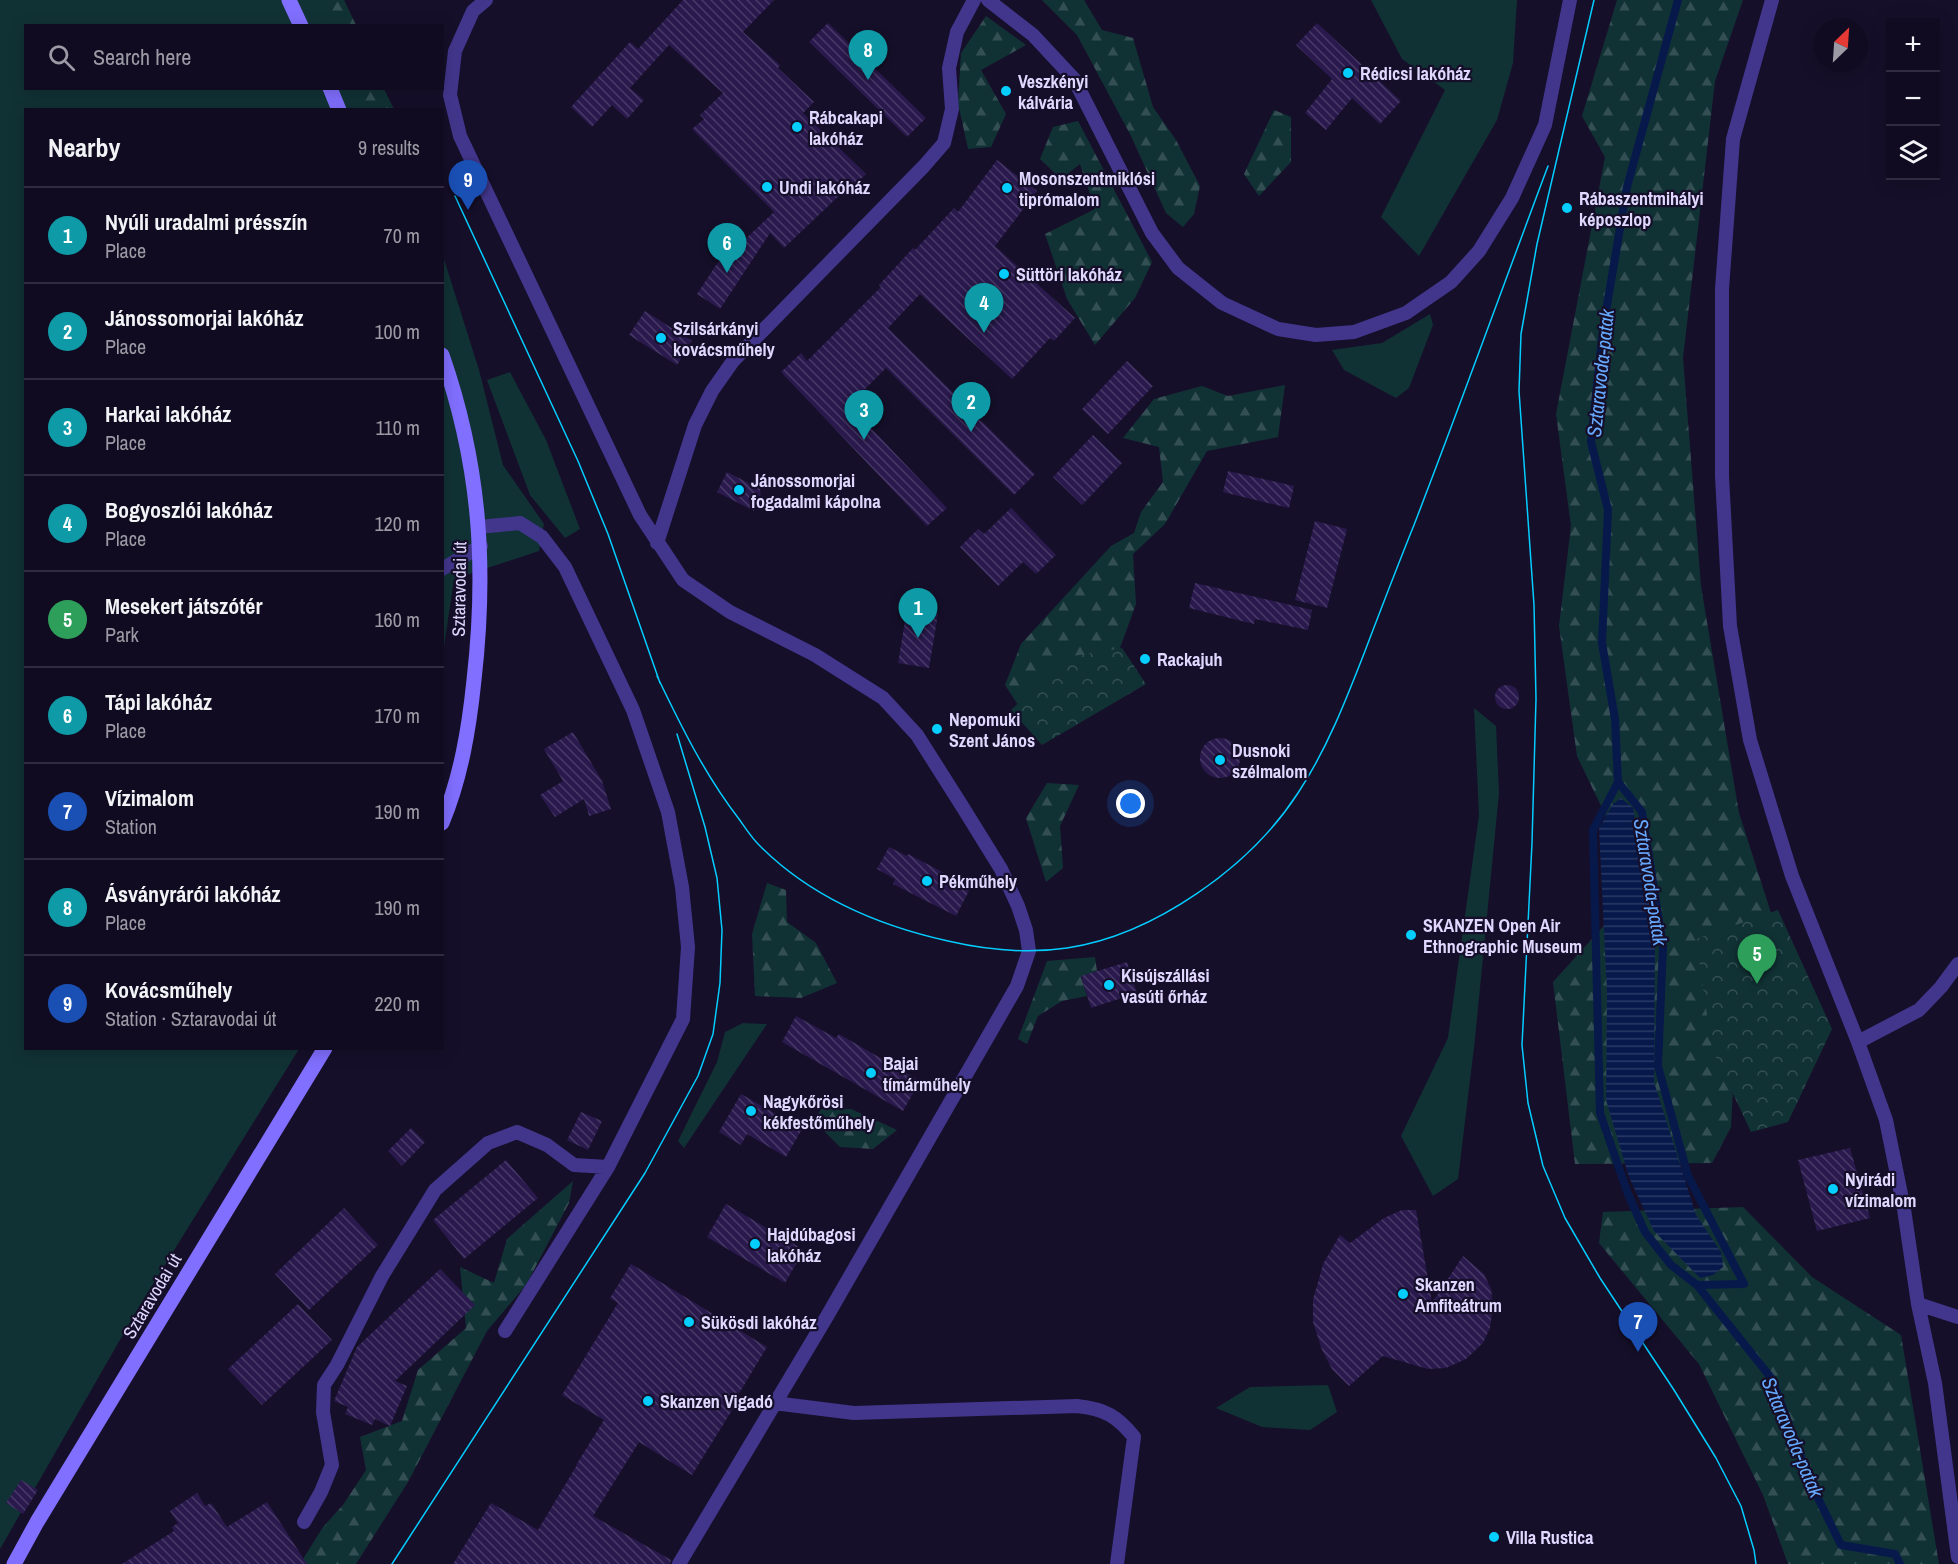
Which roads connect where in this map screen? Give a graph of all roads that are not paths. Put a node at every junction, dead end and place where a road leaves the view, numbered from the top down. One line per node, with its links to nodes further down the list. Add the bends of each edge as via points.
1 (289, 0): 7 (street)
2 (486, 0): 12 (lane, via 473,11 455,51 450,96 460,136 640,515)
3 (974, 0): 12 (lane, via 957,32 949,68 952,109 944,143 733,361 695,424)
4 (988, 0): 5 (lane, via 1033,34 1074,79 1152,233 1178,268 1222,303 1278,329 1316,335 1354,332 1406,314 1451,282 1479,251 1512,198 1545,125)
5 (1570, 0)
6 (1772, 0): 17 (lane, via 1733,139 1724,266 1722,476 1730,626 1750,740 1781,842)
7 (300, 24)
8 (331, 90): 9 (street)
9 (338, 108)
10 (444, 362): 11 (street, Sztaravodai út, via 474,477)
11 (479, 527): 13 (street, Sztaravodai út); 19 (lane, via 520,523 542,537 565,567 633,711 668,812 688,947 683,1019)
12 (657, 543): 23 (lane, via 683,580 730,612 815,655 890,705 917,735 995,860 1018,906 1029,951 1017,986)
13 (481, 546): 14 (lane); 15 (street, Sztaravodai út, via 479,637 470,717 461,764)
14 (444, 568)
15 (444, 817)
16 (1958, 964): 17 (lane, via 1919,1010)
17 (1858, 1042): 20 (lane, via 1886,1120)
18 (324, 1050): 26 (street, Sztaravodai út)
19 (608, 1167): 22 (lane); 24 (lane, via 574,1165 547,1145 518,1132 488,1143 435,1190 382,1276 324,1384 323,1412 332,1465)
20 (1918, 1304): 21 (lane); 25 (lane, via 1935,1383)
21 (1958, 1317)
22 (506, 1331)
23 (774, 1403): 27 (lane); 28 (lane, via 854,1413 1077,1406 1111,1414 1134,1437)
24 (304, 1522)
25 (1958, 1557)
26 (14, 1564)
27 (679, 1564)
28 (1116, 1564)

